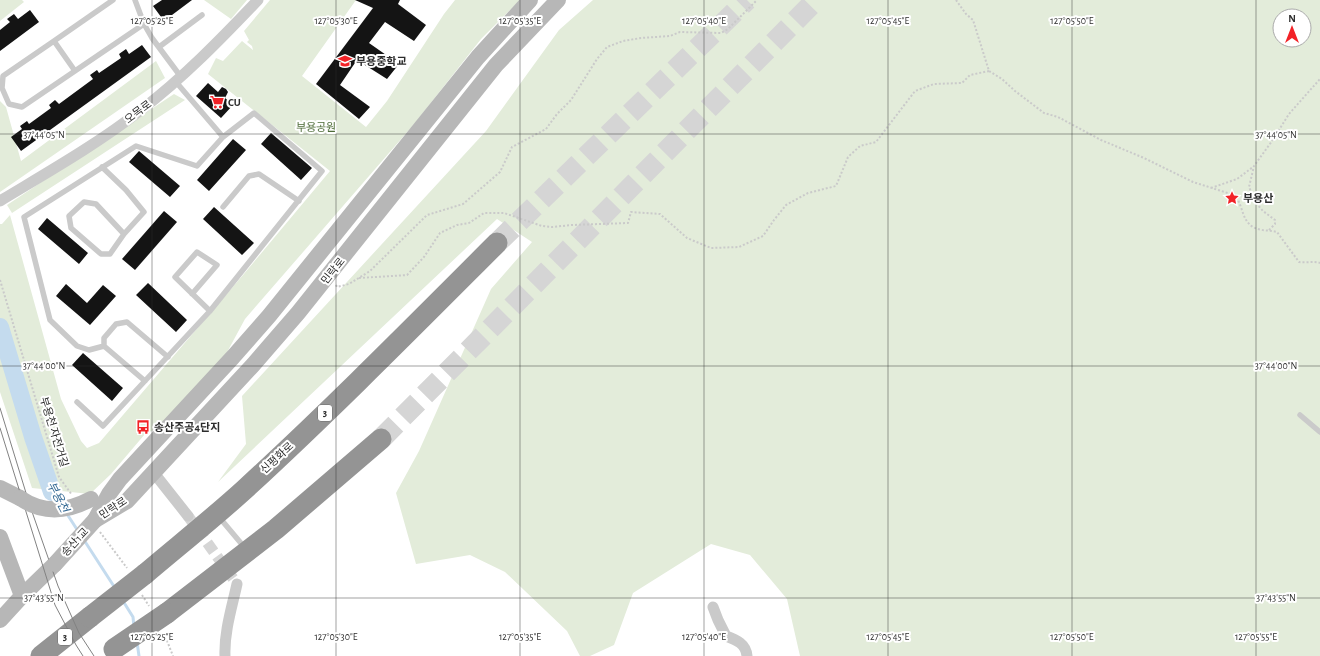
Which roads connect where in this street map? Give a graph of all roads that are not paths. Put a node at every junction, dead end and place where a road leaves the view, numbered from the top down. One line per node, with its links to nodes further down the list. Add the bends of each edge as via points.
1 (113, 0): 8 (lane)
2 (136, 0): 7 (lane)
3 (258, 0): 11 (street, 오목로)
4 (530, 0): 29 (main road, 민락로, via 478,57 269,316)
5 (558, 0): 28 (main road, 민락로, via 496,65 298,314)
6 (202, 15): 9 (lane)
7 (144, 24): 9 (lane); 10 (lane)
8 (54, 41): 10 (lane); 10 (lane, via 3,76 2,88 10,104 22,107)
9 (159, 47): 11 (lane)
10 (75, 71)
11 (178, 80): 12 (lane); 14 (street, 오목로, via 91,146)
12 (224, 137): 13 (lane, via 197,166 136,146); 15 (lane, via 254,113 322,171)
13 (102, 167): 17 (lane, via 144,212); 21 (lane, via 24,217 50,320 77,346 89,350)
14 (0, 201)
15 (299, 201): 16 (lane, via 259,174 249,176); 20 (lane)
16 (222, 207)
17 (124, 234): 17 (lane, via 110,254 101,254 71,228 69,216 84,202 96,204)
18 (497, 242): 31 (highway, 신평화로 / 3, via 336,402)
19 (192, 294): 19 (lane, via 175,277 198,252 217,265); 20 (lane)
20 (210, 311): 22 (lane)
21 (104, 346): 22 (lane, via 104,338 116,324 127,322); 23 (lane)
22 (168, 356): 23 (lane)
23 (145, 381): 24 (lane, via 104,426)
24 (77, 402)
25 (1300, 415): 26 (lane)
26 (1320, 432)
27 (381, 439): 35 (highway)
28 (154, 473): 32 (street); 33 (main road, 민락로)
29 (120, 479): 30 (main road, bridge, via 91,499 74,507 56,510 34,505); 33 (main road, 민락로, via 109,494)
30 (0, 488)
31 (217, 514): 35 (lane); 41 (highway, 신평화로 / 3, bridge)
32 (188, 516)
33 (97, 525): 37 (main road, 송산1교, bridge)
34 (0, 537): 37 (main road)
35 (248, 551): 40 (highway, bridge, via 161,618)
36 (237, 584): 42 (street, via 228,624)
37 (22, 596): 39 (main road)
38 (714, 607): 43 (street, via 726,636 739,640 747,650)
39 (0, 620)
40 (109, 653)
41 (41, 656)
42 (225, 656)
43 (747, 656)

